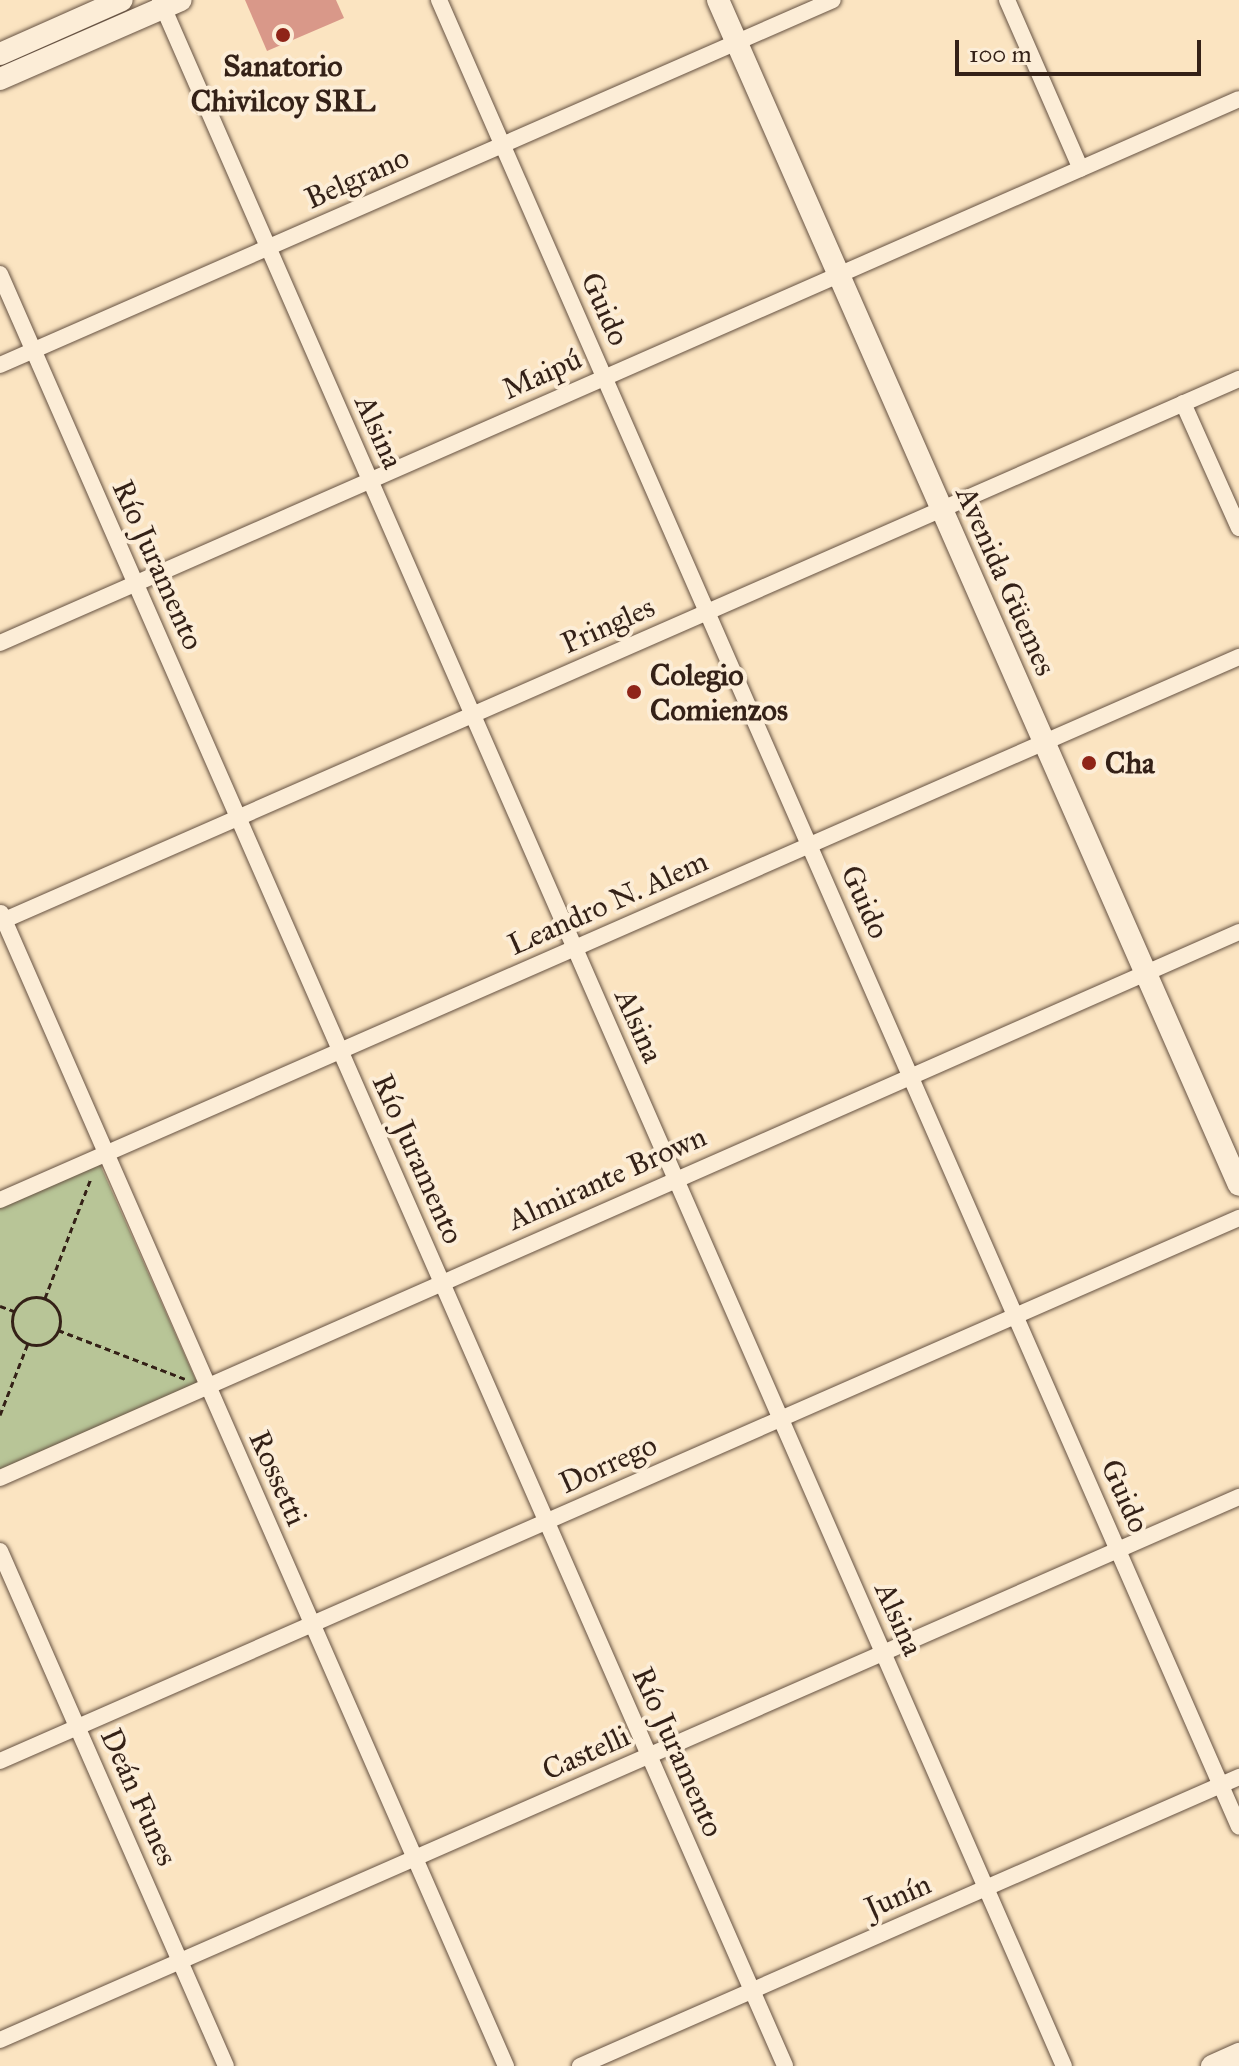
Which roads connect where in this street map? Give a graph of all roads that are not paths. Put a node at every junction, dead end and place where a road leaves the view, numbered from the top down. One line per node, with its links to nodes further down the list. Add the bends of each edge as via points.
1 (122, 0): 8 (main road)
2 (439, 0): 11 (street, Guido)
3 (718, 0): 7 (main road, Avenida Güemes)
4 (833, 0): 7 (street, Belgrano)
5 (1007, 0): 12 (street)
6 (168, 3): 9 (main road); 13 (street, Alsina)
7 (737, 42): 11 (street, Belgrano); 15 (main road, Avenida Güemes)
8 (0, 54)
9 (0, 79)
10 (1239, 99): 12 (street, Maipú)
11 (502, 145): 13 (street, Belgrano); 18 (street, Guido)
12 (1081, 169): 15 (street, Maipú)
13 (268, 248): 16 (street, Belgrano); 21 (street, Alsina)
14 (0, 274): 16 (street, Río Juramento)
15 (839, 275): 18 (street, Maipú); 22 (main road, Avenida Güemes)
16 (34, 351): 17 (street, Belgrano); 24 (street, Río Juramento)
17 (0, 365)
18 (604, 378): 21 (street, Maipú); 25 (street, Guido)
19 (1239, 379): 20 (street, Pringles)
20 (1183, 403): 22 (street, Pringles); 23 (street)
21 (370, 480): 24 (street, Maipú); 28 (street, Alsina)
22 (942, 509): 25 (street, Pringles); 29 (main road, Avenida Güemes)
23 (1239, 528)
24 (135, 583): 26 (street, Maipú); 30 (street, Río Juramento)
25 (707, 612): 28 (street, Pringles); 31 (street, Guido)
26 (0, 643)
27 (1239, 657): 29 (street, Leandro N. Alem)
28 (473, 715): 30 (street, Pringles); 34 (street, Alsina)
29 (1044, 743): 31 (street, Leandro N. Alem); 35 (main road, Avenida Güemes)
30 (238, 818): 32 (street, Pringles); 36 (street, Río Juramento)
31 (809, 846): 34 (street, Leandro N. Alem); 37 (street, Guido)
32 (1, 918): 38 (street, Rossetti)
33 (1239, 932): 35 (street, Almirante Brown)
34 (575, 948): 36 (street, Leandro N. Alem); 39 (street, Alsina)
35 (1146, 972): 37 (street, Almirante Brown); 40 (main road, Avenida Güemes)
36 (340, 1051): 38 (street, Leandro N. Alem); 43 (street, Río Juramento)
37 (909, 1074): 39 (street, Almirante Brown); 44 (street, Guido)
38 (101, 1159): 41 (street, Leandro N. Alem); 45 (street, Rossetti)
39 (675, 1178): 43 (street, Almirante Brown); 46 (street, Alsina)
40 (1239, 1185)
41 (0, 1200)
42 (1239, 1218): 44 (street, Dorrego)
43 (442, 1282): 45 (street, Almirante Brown); 49 (street, Río Juramento)
44 (1015, 1316): 46 (street, Dorrego); 50 (street, Guido)
45 (200, 1384): 47 (street, Almirante Brown); 52 (street, Rossetti)
46 (781, 1419): 49 (street, Dorrego); 53 (street, Alsina)
47 (0, 1478)
48 (1239, 1497): 50 (street, Castelli)
49 (547, 1521): 52 (street, Dorrego); 55 (street, Río Juramento)
50 (1118, 1550): 53 (street, Castelli); 58 (street, Guido)
51 (0, 1551): 54 (street, Deán Funes)
52 (312, 1624): 54 (street, Dorrego); 60 (street, Rossetti)
53 (884, 1653): 55 (street, Castelli); 61 (street, Alsina)
54 (77, 1727): 56 (street, Dorrego); 62 (street, Deán Funes)
55 (649, 1756): 60 (street, Castelli); 63 (street, Río Juramento)
56 (0, 1761)
57 (1239, 1777): 58 (street, Junín)
58 (1221, 1785): 59 (street, Guido); 61 (street, Junín)
59 (1239, 1827)
60 (415, 1859): 62 (street, Castelli); 67 (street, Rossetti)
61 (987, 1888): 63 (street, Junín); 70 (street, Alsina)
62 (180, 1961): 64 (street, Castelli); 66 (street, Deán Funes)
63 (752, 1991): 68 (street, Junín); 69 (street, Río Juramento)
64 (0, 2040)
65 (1239, 2054): 71 (main road)
66 (226, 2066)
67 (506, 2066)
68 (580, 2066)
69 (785, 2066)
70 (1064, 2066)
71 (1212, 2066)

